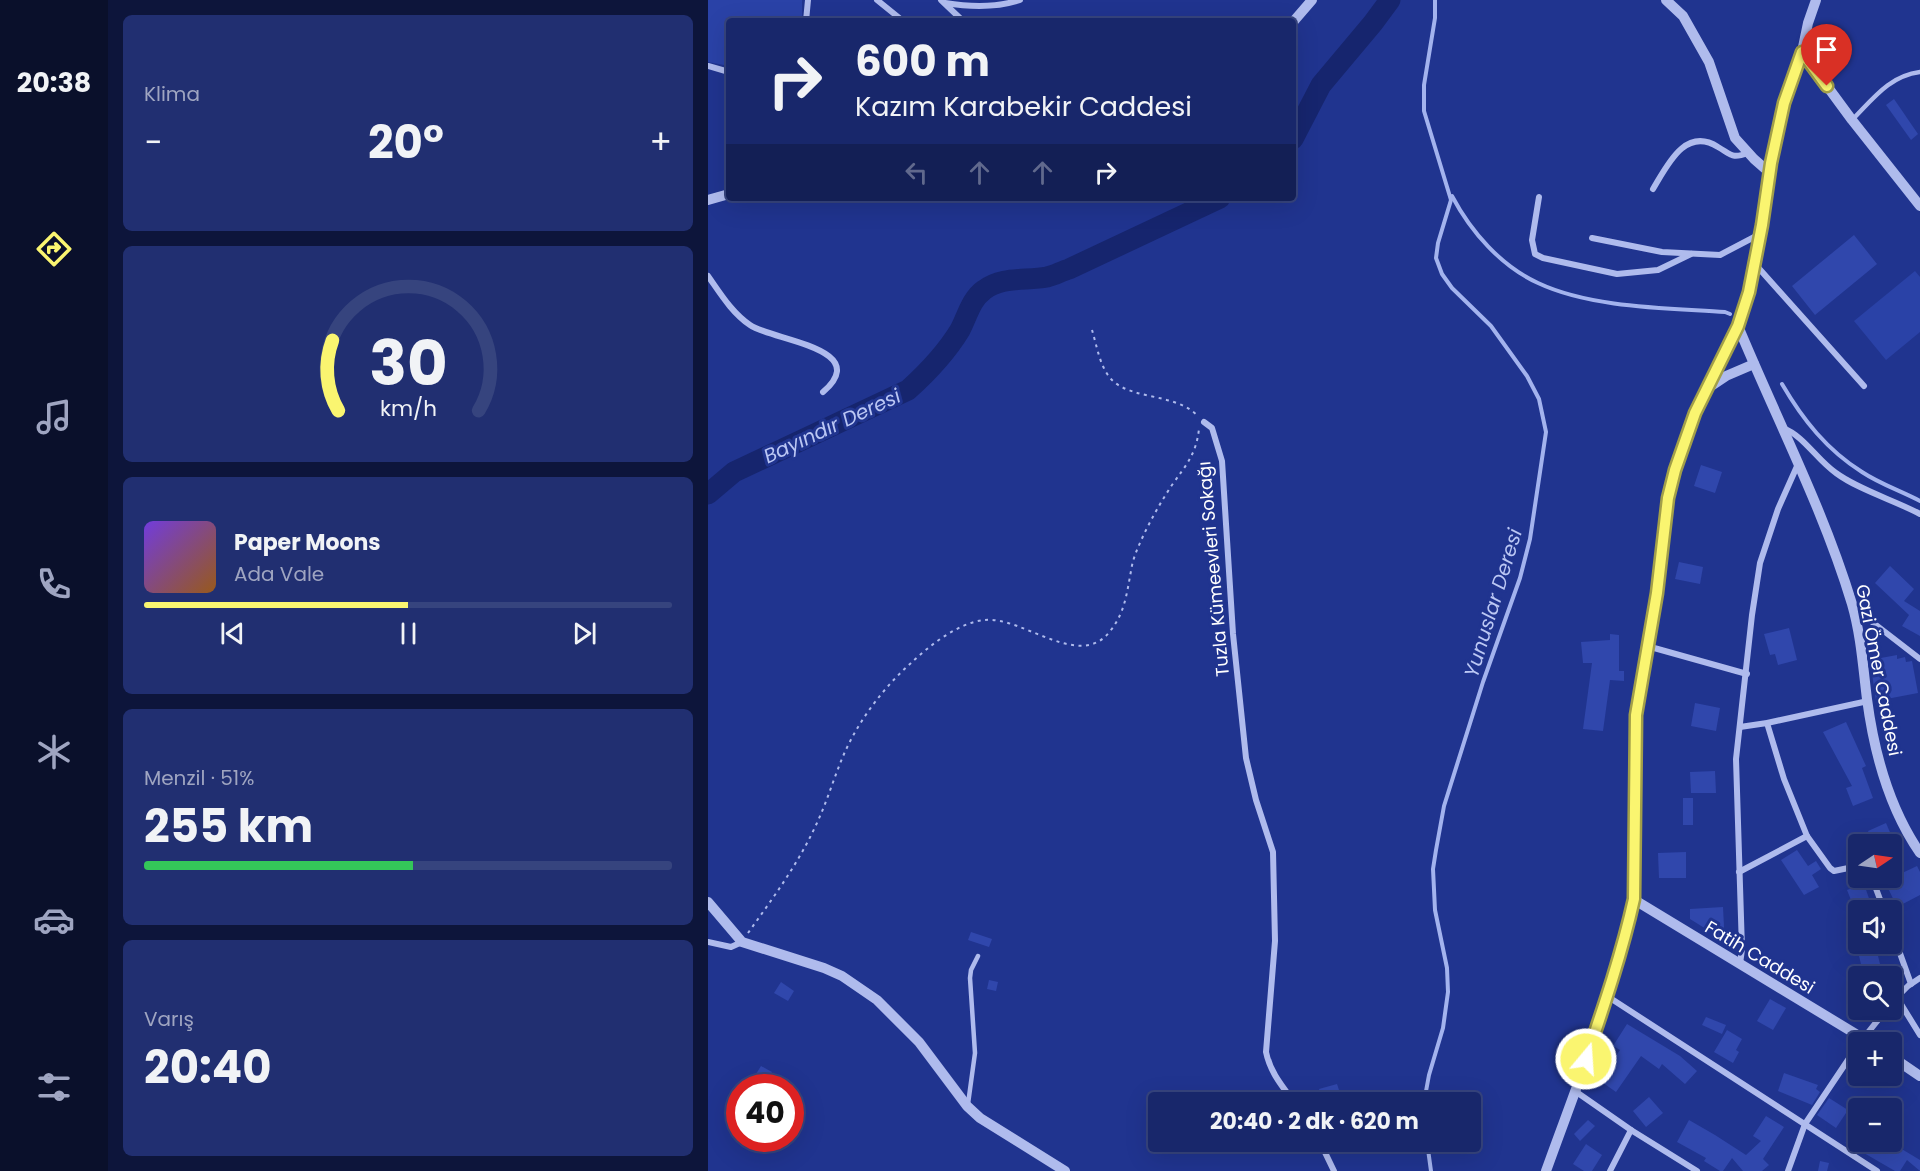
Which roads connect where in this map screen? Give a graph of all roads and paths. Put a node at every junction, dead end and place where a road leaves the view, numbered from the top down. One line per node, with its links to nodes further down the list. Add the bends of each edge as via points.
1 (808, 0): 8 (street)
2 (877, 0): 9 (street)
3 (1020, 0): 7 (street, via 973,6)
4 (1312, 0): 11 (street)
5 (1666, 0): 17 (street, via 1683,16 1709,62 1735,138)
6 (1816, 0): 12 (street)
7 (943, 1): 10 (street)
8 (806, 18)
9 (899, 18)
10 (960, 18)
11 (1296, 19)
12 (1802, 52): 16 (street); 18 (street, via 1784,103)
13 (708, 66): 14 (street)
14 (726, 71)
15 (1920, 72): 16 (lane, via 1885,86)
16 (1852, 120): 23 (street)
17 (1748, 153): 18 (street); 19 (street, via 1731,156 1710,142 1695,141 1672,158)
18 (1770, 172): 24 (street)
19 (1653, 189)
20 (726, 195): 22 (street)
21 (1539, 197): 26 (street, via 1532,240 1535,254 1543,258 1617,274 1658,270)
22 (708, 200)
23 (1920, 206)
24 (1761, 234): 26 (street, via 1720,255); 27 (street)
25 (1592, 238): 26 (street)
26 (1691, 254)
27 (1755, 264): 29 (street); 32 (street)
28 (708, 276): 34 (street, via 750,326 831,356 836,364 836,378)
29 (1738, 326): 31 (street, Gazi Ömer Caddesi); 33 (street)
30 (1092, 330): 35 (path, via 1106,371 1114,381 1127,389 1185,407)
31 (1754, 364): 33 (street); 36 (street, Gazi Ömer Caddesi)
32 (1864, 386)
33 (1707, 388): 40 (street, via 1685,438 1668,498)
34 (823, 392)
35 (1204, 422): 53 (path, Tuzla Kümeevleri Sokağı, via 1193,455 1171,486 1135,554 1125,604 1109,633 1098,642 1068,645 1018,625 985,620 940,639 910,664 859,725 800,858); 68 (street, Tuzla Kümeevleri Sokağı, via 1212,428 1222,461 1246,758 1273,852 1275,940 1266,1052 1268,1064)
36 (1782, 428): 37 (street, Gazi Ömer Caddesi); 38 (street, via 1794,433 1837,474)
37 (1798, 464): 39 (street, Gazi Ömer Caddesi, via 1835,551); 42 (street, via 1760,563)
38 (1920, 514)
39 (1852, 606): 41 (street); 43 (street, Gazi Ömer Caddesi)
40 (1647, 646): 42 (street); 50 (street, via 1636,715)
41 (1920, 659)
42 (1747, 674): 45 (street)
43 (1868, 701): 44 (street); 47 (street, Gazi Ömer Caddesi, via 1892,800)
44 (1767, 723): 45 (street); 46 (street)
45 (1740, 727): 49 (street, via 1736,778)
46 (1807, 836): 48 (street, via 1830,868); 49 (street)
47 (1920, 853)
48 (1848, 868)
49 (1739, 872): 56 (street)
50 (1634, 899): 56 (street, Fatih Caddesi); 60 (street)
51 (708, 902): 53 (street)
52 (708, 942): 53 (street, via 731,948)
53 (742, 942): 69 (street, via 824,968 877,1000 919,1042)
54 (1900, 954): 58 (street)
55 (978, 956): 69 (lane, via 970,978 975,1053)
56 (1740, 964): 62 (street, Fatih Caddesi)
57 (1920, 978): 58 (street)
58 (1911, 984): 59 (street)
59 (1902, 991)
60 (1607, 996): 67 (street); 70 (street)
61 (1902, 1006): 63 (street)
62 (1848, 1032)
63 (1920, 1035)
64 (1848, 1063): 70 (street)
65 (1902, 1064): 66 (street)
66 (1920, 1076)
67 (1575, 1091): 71 (street); 75 (street)
68 (1286, 1092)
69 (968, 1106): 73 (street, via 993,1127)
70 (1805, 1124): 78 (street); 79 (street)
71 (1631, 1130): 76 (street); 77 (street)
72 (1325, 1152): 74 (street)
73 (1065, 1171)
74 (1334, 1171)
75 (1546, 1171)
76 (1610, 1171)
77 (1697, 1171)
78 (1788, 1171)
79 (1877, 1171)

